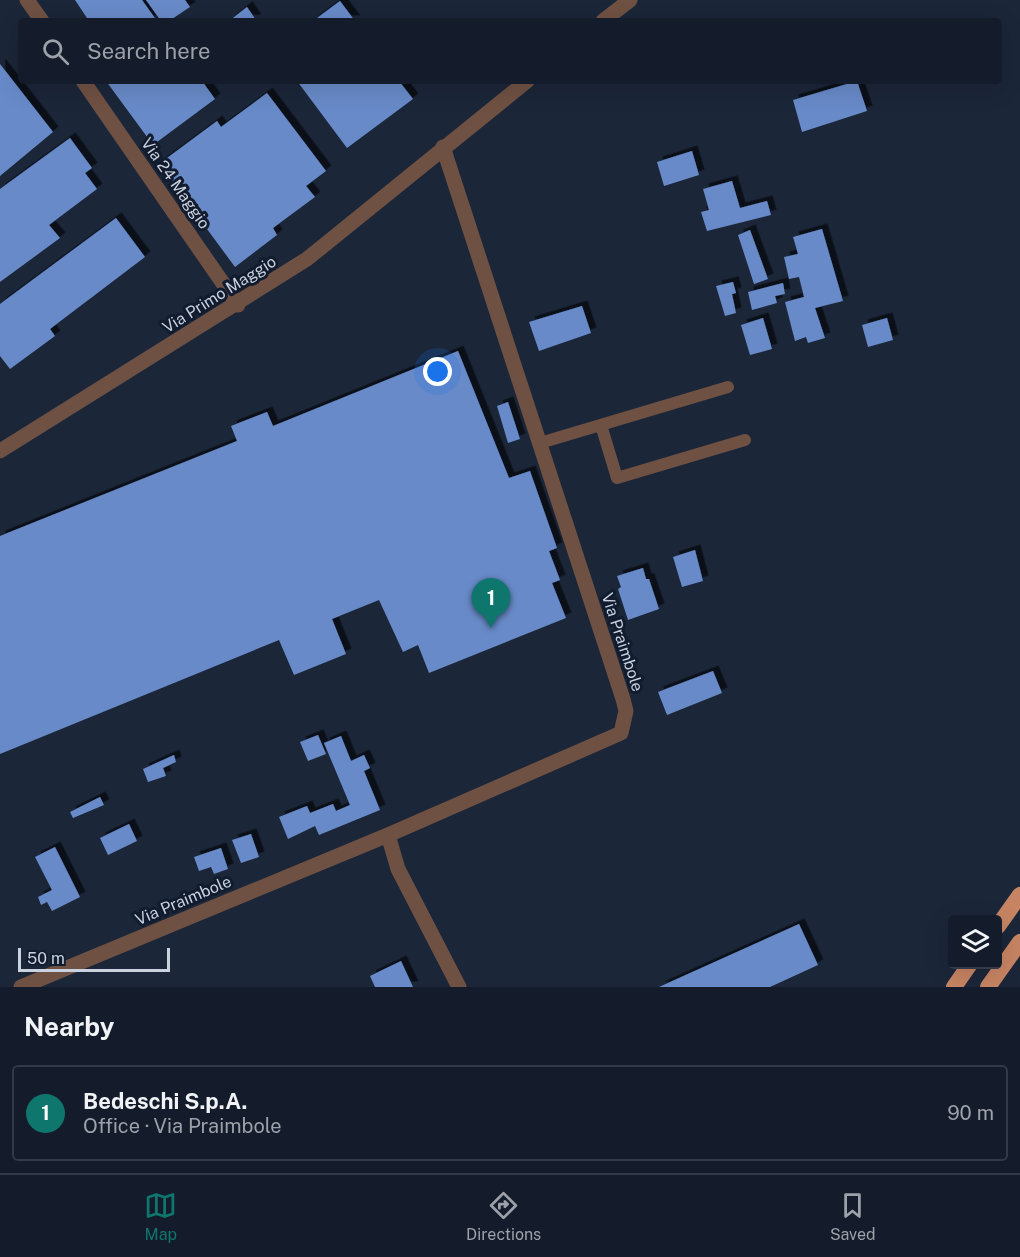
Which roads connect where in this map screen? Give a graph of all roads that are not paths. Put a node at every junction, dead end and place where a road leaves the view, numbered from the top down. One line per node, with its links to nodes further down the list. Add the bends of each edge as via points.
1 (27, 0): 3 (street)
2 (630, 0): 4 (street)
3 (40, 18)
4 (607, 18)
5 (86, 84): 8 (street, Via 24 Maggio)
6 (523, 84): 7 (street)
7 (443, 147): 8 (street, Via Primo Maggio, via 308,260); 12 (street, Via Praimbole)
8 (238, 305): 13 (street, Via Primo Maggio)
9 (728, 387): 10 (lane)
10 (601, 425): 11 (lane, via 617,478); 12 (lane)
11 (745, 440)
12 (540, 443): 14 (street, Via Praimbole, via 623,699 626,711 621,734)
13 (0, 451)
14 (388, 835): 19 (street, Via Praimbole); 20 (street, via 398,869)
15 (1020, 895): 16 (highway)
16 (1002, 920)
17 (1020, 942): 22 (highway)
18 (967, 969): 21 (highway)
19 (21, 987)
20 (459, 987)
21 (954, 987)
22 (988, 987)

